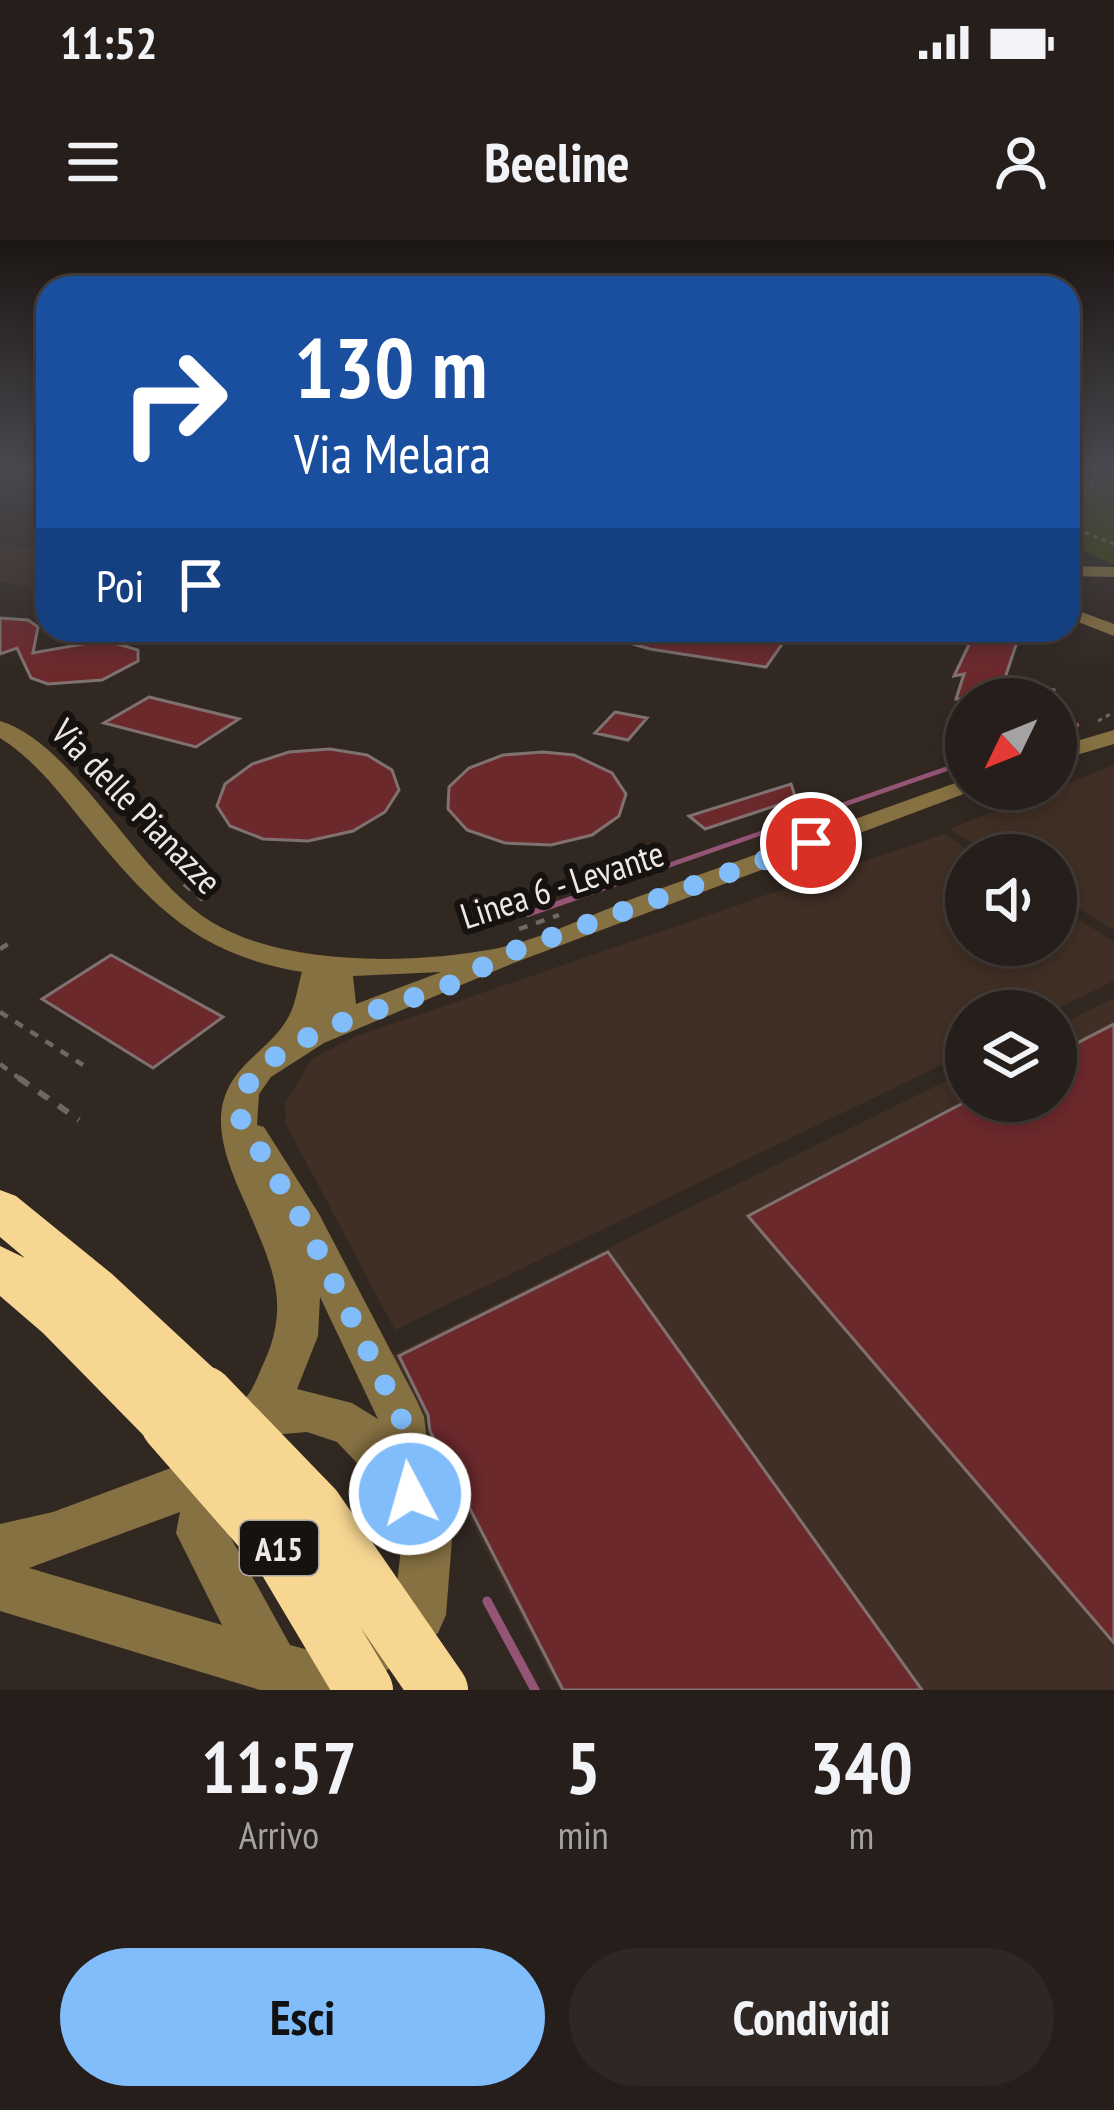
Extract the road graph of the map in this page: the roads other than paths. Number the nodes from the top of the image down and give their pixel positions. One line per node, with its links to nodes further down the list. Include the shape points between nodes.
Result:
1 (1080, 571): 2 (street)
2 (1114, 572)
3 (1080, 619): 4 (street)
4 (1114, 632)
5 (1114, 723): 8 (street)
6 (0, 728): 12 (street, Via delle Pianazze, via 40,759 166,901 200,927 256,951)
7 (1114, 737): 8 (street)
8 (1081, 745): 9 (street)
9 (1077, 746)
10 (945, 794): 11 (street)
11 (500, 946): 12 (street, Via delle Pianazze, via 394,968); 13 (street, via 454,983)
12 (324, 966): 13 (street, via 340,980 341,1003); 14 (street, via 303,1022)
13 (295, 1045): 14 (street)
14 (260, 1067): 15 (street, via 243,1090)
15 (241, 1120): 20 (street, via 253,1178 302,1307); 22 (street, via 305,1225 401,1417)
16 (0, 1209): 18 (highway, A15)
17 (0, 1267): 18 (highway, A15)
18 (78, 1303): 19 (highway, A15 / A15)
19 (187, 1409): 27 (highway, A15 / A15, bridge, via 282,1552); 28 (highway, A15 / A15, bridge, via 314,1509)
20 (264, 1413): 21 (street, via 213,1446); 22 (street, via 307,1410 352,1425)
21 (208, 1479): 23 (street, via 37,1544); 26 (street, via 201,1533)
22 (410, 1494): 25 (street, via 428,1528)
23 (0, 1549)
24 (0, 1586): 26 (street)
25 (419, 1615): 27 (street); 28 (street)
26 (273, 1666): 27 (street)
27 (342, 1687)
28 (435, 1690)

